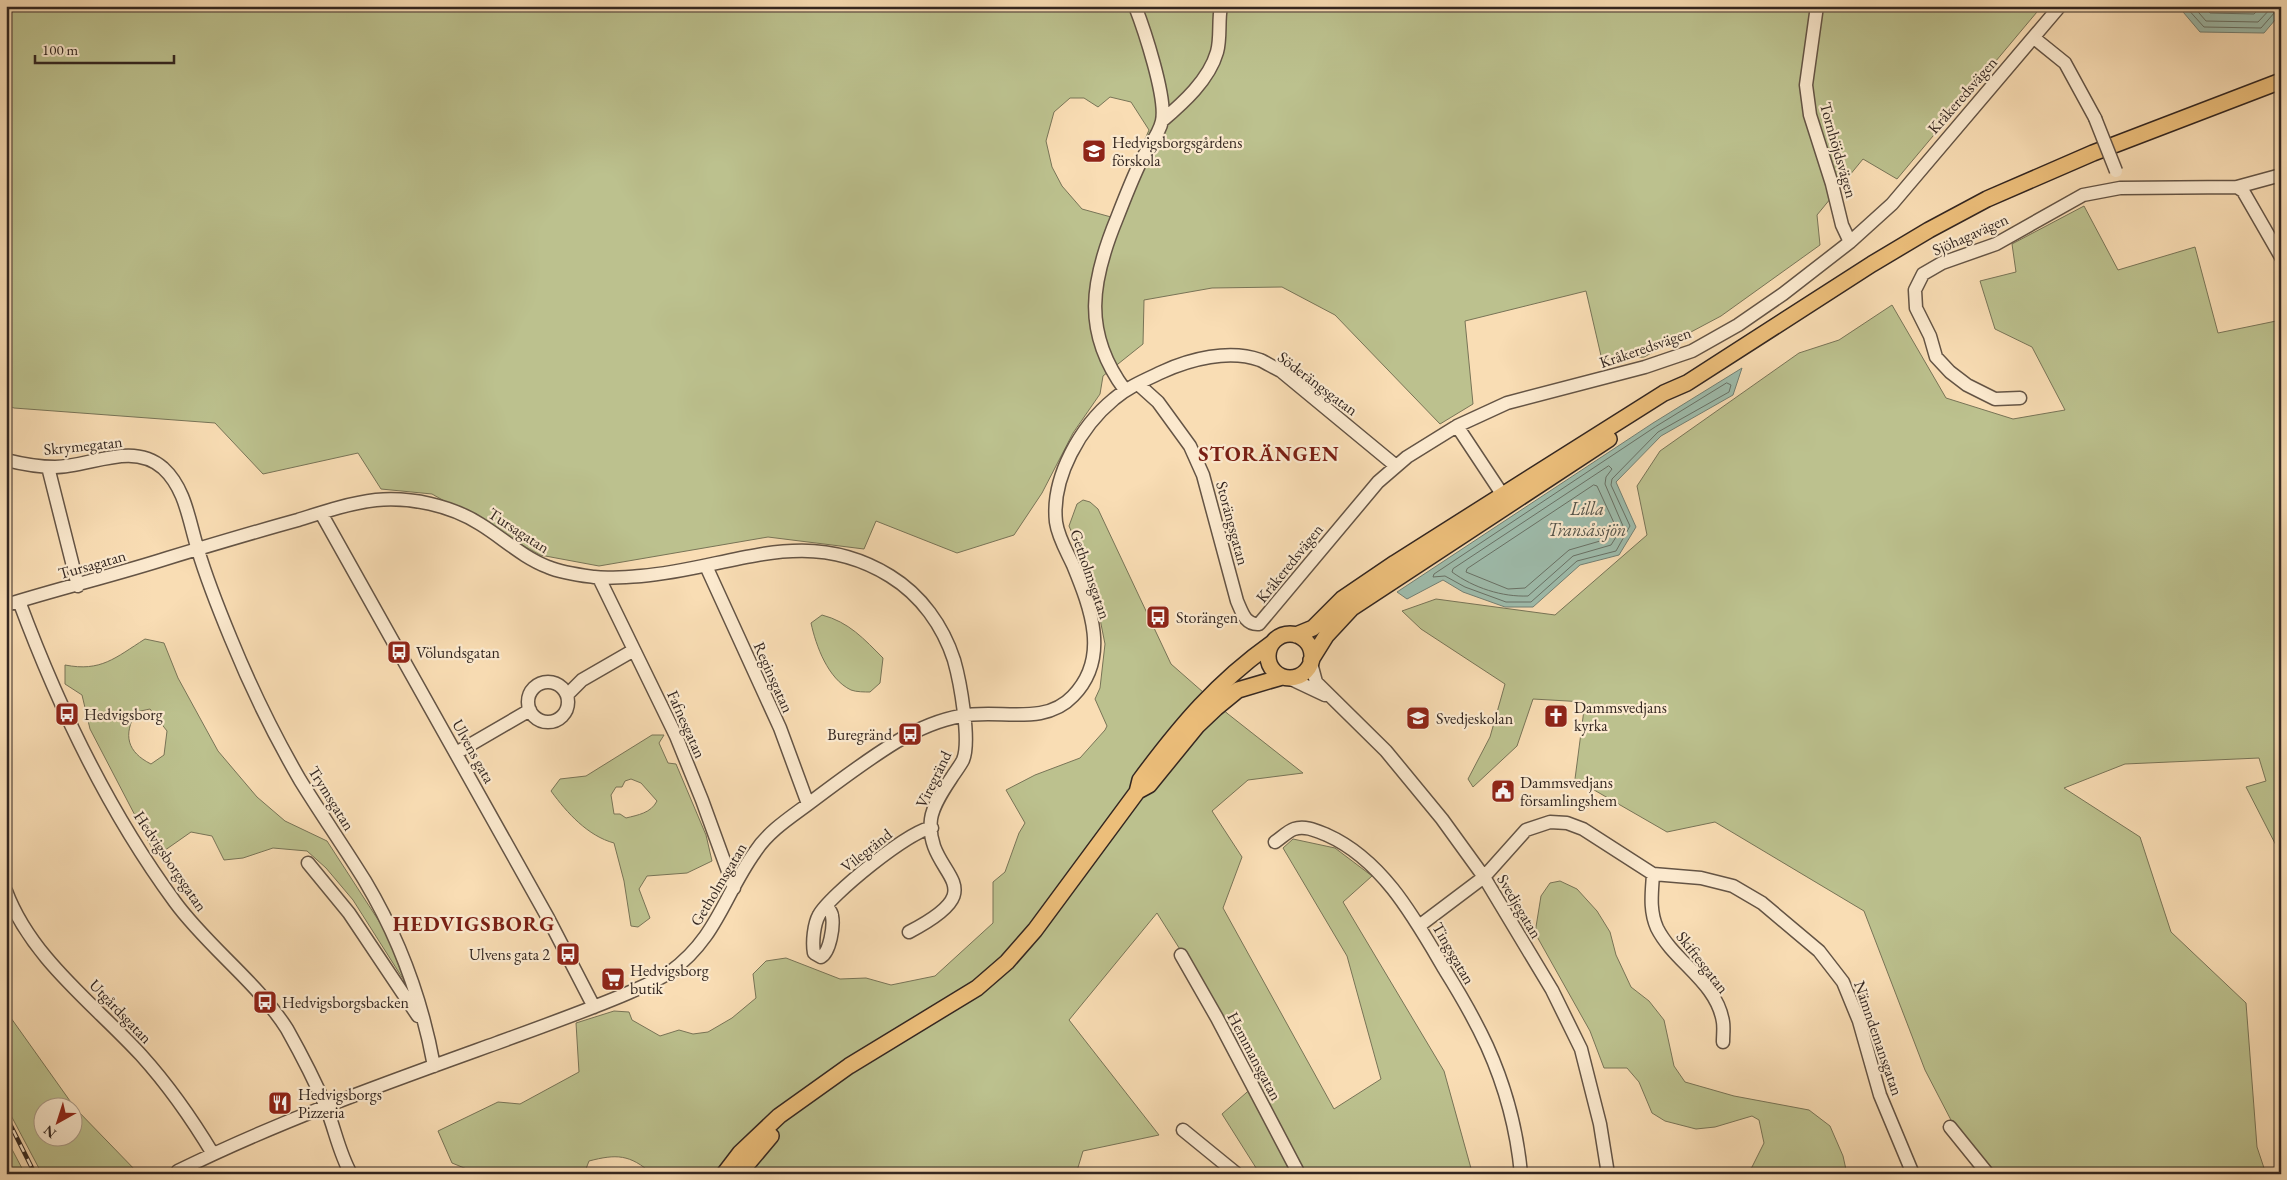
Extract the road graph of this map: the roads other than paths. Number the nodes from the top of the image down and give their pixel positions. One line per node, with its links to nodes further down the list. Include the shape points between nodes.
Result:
1 (1135, 6): 7 (street, via 1156,75)
2 (1220, 6): 7 (street, via 1217,51 1212,66 1182,104)
3 (1817, 6): 11 (street, Tornhöjdsvägen, via 1806,85 1810,115 1842,225)
4 (2060, 6): 5 (street, Kråkeredsvägen)
5 (2034, 38): 10 (street, bridge, via 2065,63 2095,118); 11 (street, Kråkeredsvägen, via 1892,204)
6 (2281, 81): 20 (main road, via 2084,156 1987,199 1880,259 1687,383 1664,393)
7 (1162, 121): 14 (street, via 1138,166 1104,250 1097,276 1095,325 1099,342)
8 (2281, 175): 9 (street, Sjöhagavägen)
9 (2237, 187): 10 (street, Sjöhagavägen); 12 (street, via 2243,191)
10 (2120, 188): 15 (street, Sjöhagavägen, via 2083,195 1996,244 1942,263 1924,274 1915,290 1916,308 1936,356 1950,372 1994,399)
11 (1850, 242): 16 (street, Kråkeredsvägen, via 1738,325 1692,350 1645,367 1507,403)
12 (2281, 257)
13 (1138, 384): 14 (street, Söderängsgatan); 18 (street, Söderängsgatan, via 1194,360 1218,356 1259,360 1281,371); 28 (street, Storängsgatan, via 1158,402 1190,446 1203,475 1237,601 1244,618)
14 (1125, 390): 37 (street, Getholmsgatan, via 1104,408 1078,443 1066,463 1056,501 1056,524 1083,594 1094,638 1095,655 1087,680 1062,705 1040,714)
15 (2020, 398)
16 (1457, 426): 18 (street, Kråkeredsvägen); 20 (street)
17 (6, 460): 19 (street, Skrymegatan)
18 (1396, 466): 28 (street, Kråkeredsvägen, via 1378,482 1262,622)
19 (48, 467): 22 (street, Skrymegatan, via 111,457 131,456 150,460 175,482 184,500); 25 (street)
20 (1506, 499): 29 (main road, via 1342,599 1314,628); 32 (main road, via 1352,608 1326,636)
21 (321, 513): 22 (street, Tursagatan); 24 (street, Tursagatan, via 376,500 410,500 446,508 477,522 516,550 551,569); 38 (street, Ulvens gata)
22 (197, 549): 25 (street, Tursagatan); 53 (street, Trymsgatan, via 228,634 267,719 300,780 385,916 414,986)
23 (706, 566): 24 (street, Tursagatan, via 666,574); 37 (street, Tursagatan, via 757,553 807,552 841,556 878,569 912,593 935,620 954,661); 40 (street, Reginsgatan, via 780,728)
24 (599, 578): 31 (street, Fafnesgatan)
25 (78, 586): 26 (street, Tursagatan)
26 (19, 601): 27 (street, Tursagatan); 57 (street, Hedvigsborgsgatan, via 46,671 82,746 149,865 193,924 286,1028)
27 (6, 605)
28 (1255, 625)
29 (1296, 635): 30 (main road, via 1282,635); 32 (main road, via 1308,644)
30 (1272, 643): 33 (main road, via 1268,652 1269,662 1274,671); 39 (main road, via 1227,678 1188,717 1140,780)
31 (634, 650): 34 (street, via 582,680); 46 (street, Fafnesgatan, via 676,736)
32 (1311, 661): 33 (main road, via 1302,674); 35 (street, Svedjegatan, via 1316,682)
33 (1286, 677): 35 (street, Svedjegatan); 39 (main road, via 1238,690 1198,726 1148,785)
34 (567, 695): 36 (street, via 565,713 553,721 539,720); 36 (street, via 558,684 545,682 532,690)
35 (1329, 697): 45 (street, Svedjegatan, via 1386,751)
36 (530, 710): 38 (street)
37 (963, 715): 40 (street, Getholmsgatan, via 922,728 904,738); 41 (street, Viregränd, via 964,755 935,808)
38 (456, 753): 52 (street, Ulvens gata)
39 (1137, 792): 56 (main road, via 1035,930 1007,962 977,988 849,1066)
40 (808, 804): 46 (street, Getholmsgatan, via 770,833)
41 (932, 828): 48 (street, Vilegränd, via 914,834 887,853 852,880); 50 (street, via 935,845 956,889 946,908)
42 (1275, 842): 49 (street, Tingsgatan, via 1294,829 1312,829 1332,838 1362,857 1384,878)
43 (308, 863): 53 (street, via 349,913)
44 (1653, 874): 45 (street, Nämndemansgatan, via 1583,829 1567,823 1550,822 1526,830); 54 (street, Skiftesgatan, via 1651,907 1657,926 1668,947 1697,975 1716,1002 1724,1022); 69 (street, Nämndemansgatan, via 1701,878 1733,886 1762,903 1819,951 1843,982 1880,1095)
45 (1484, 877): 49 (street, Nämndemansgatan); 68 (street, Svedjegatan, via 1552,990 1581,1049 1600,1124)
46 (734, 888): 52 (street, Getholmsgatan, via 710,932 669,972)
47 (6, 891): 60 (street, Utgårdsgatan, via 42,952 170,1090)
48 (826, 906)
49 (1419, 926): 67 (street, Tingsgatan, via 1487,1046 1504,1092)
50 (909, 932)
51 (1181, 956): 66 (street, Hemmansgatan)
52 (594, 1007): 55 (street, Getholmsgatan)
53 (425, 1026): 55 (street, Trymsgatan)
54 (1723, 1042)
55 (434, 1066): 57 (street, Getholmsgatan)
56 (795, 1106): 63 (main road, via 762,1131); 64 (main road)
57 (326, 1107): 60 (street, Getholmsgatan); 62 (street, Hedvigsborgsgatan)
58 (1950, 1127): 70 (street)
59 (1183, 1130): 65 (street)
60 (213, 1154): 61 (street, Getholmsgatan)
61 (179, 1174)
62 (351, 1174)
63 (724, 1174)
64 (739, 1174)
65 (1237, 1174)
66 (1299, 1174)
67 (1522, 1174)
68 (1608, 1174)
69 (1913, 1174)
70 (1988, 1174)

